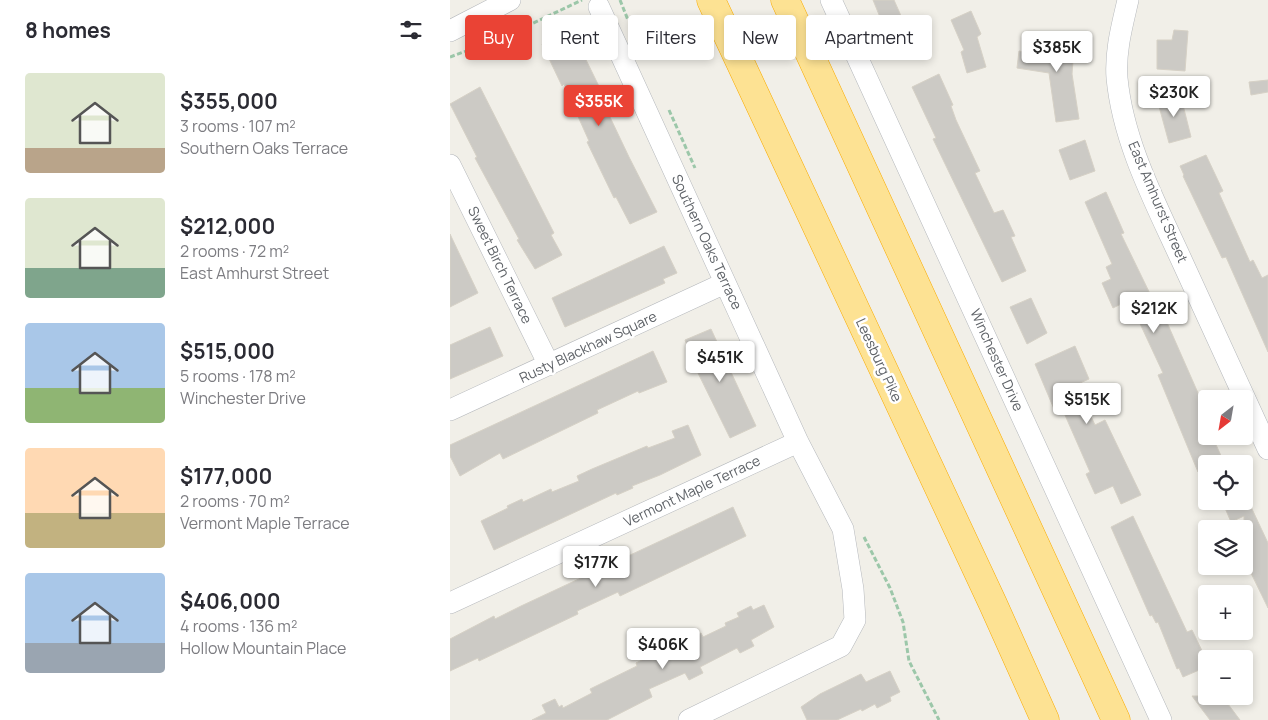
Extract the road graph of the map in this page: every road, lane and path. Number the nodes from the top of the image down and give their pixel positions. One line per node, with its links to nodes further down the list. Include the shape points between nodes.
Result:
1 (510, 0): 7 (street)
2 (711, 0): 17 (highway, Leesburg Pike, via 994,604)
3 (785, 0): 18 (highway)
4 (831, 0): 19 (street, Winchester Drive)
5 (1128, 0): 14 (street, East Amhurst Street, via 1117,45 1117,78 1126,124 1159,211)
6 (590, 4): 8 (path); 10 (street, Southern Oaks Terrace)
7 (450, 31)
8 (450, 57)
9 (450, 165): 11 (street, Sweet Birch Terrace)
10 (725, 283): 11 (street, Rusty Blackhaw Square); 13 (street, Southern Oaks Terrace)
11 (549, 364): 12 (street, Rusty Blackhaw Square)
12 (450, 410)
13 (798, 442): 15 (street, Vermont Maple Terrace); 16 (street, Southern Oaks Terrace, via 843,529 855,620 841,646)
14 (1268, 449)
15 (450, 603)
16 (689, 720)
17 (1045, 720)
18 (1116, 720)
19 (1161, 720)

